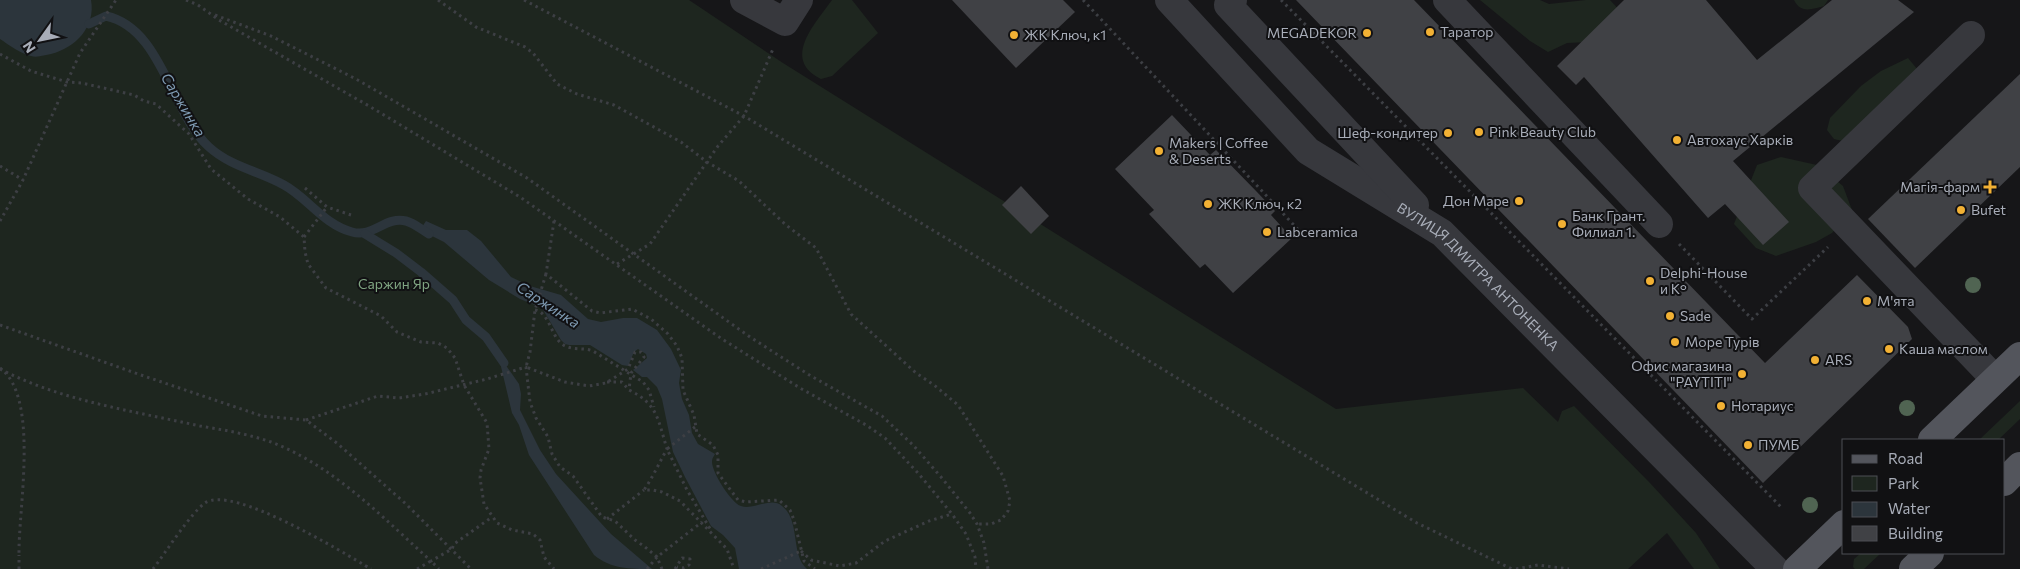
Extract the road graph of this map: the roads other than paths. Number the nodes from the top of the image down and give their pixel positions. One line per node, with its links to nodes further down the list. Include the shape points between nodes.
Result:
1 (744, 0): 5 (street)
2 (1169, 0): 8 (street, ВУЛИЦЯ ДМИТРА АНТОНЕНКА, via 1308,150)
3 (1232, 0): 8 (street, via 1228,5)
4 (1447, 0): 7 (street)
5 (792, 11)
6 (1971, 35): 10 (street, via 1812,188)
7 (1659, 224)
8 (1442, 233): 16 (street, ВУЛИЦЯ ДМИТРА АНТОНЕНКА)
9 (2020, 356): 10 (main road)
10 (1995, 379): 11 (main road)
11 (1933, 439)
12 (2020, 466): 13 (main road)
13 (2005, 481)
14 (1842, 526): 17 (main road)
15 (1929, 554): 18 (main road)
16 (1775, 569)
17 (1797, 569)
18 (1913, 569)

